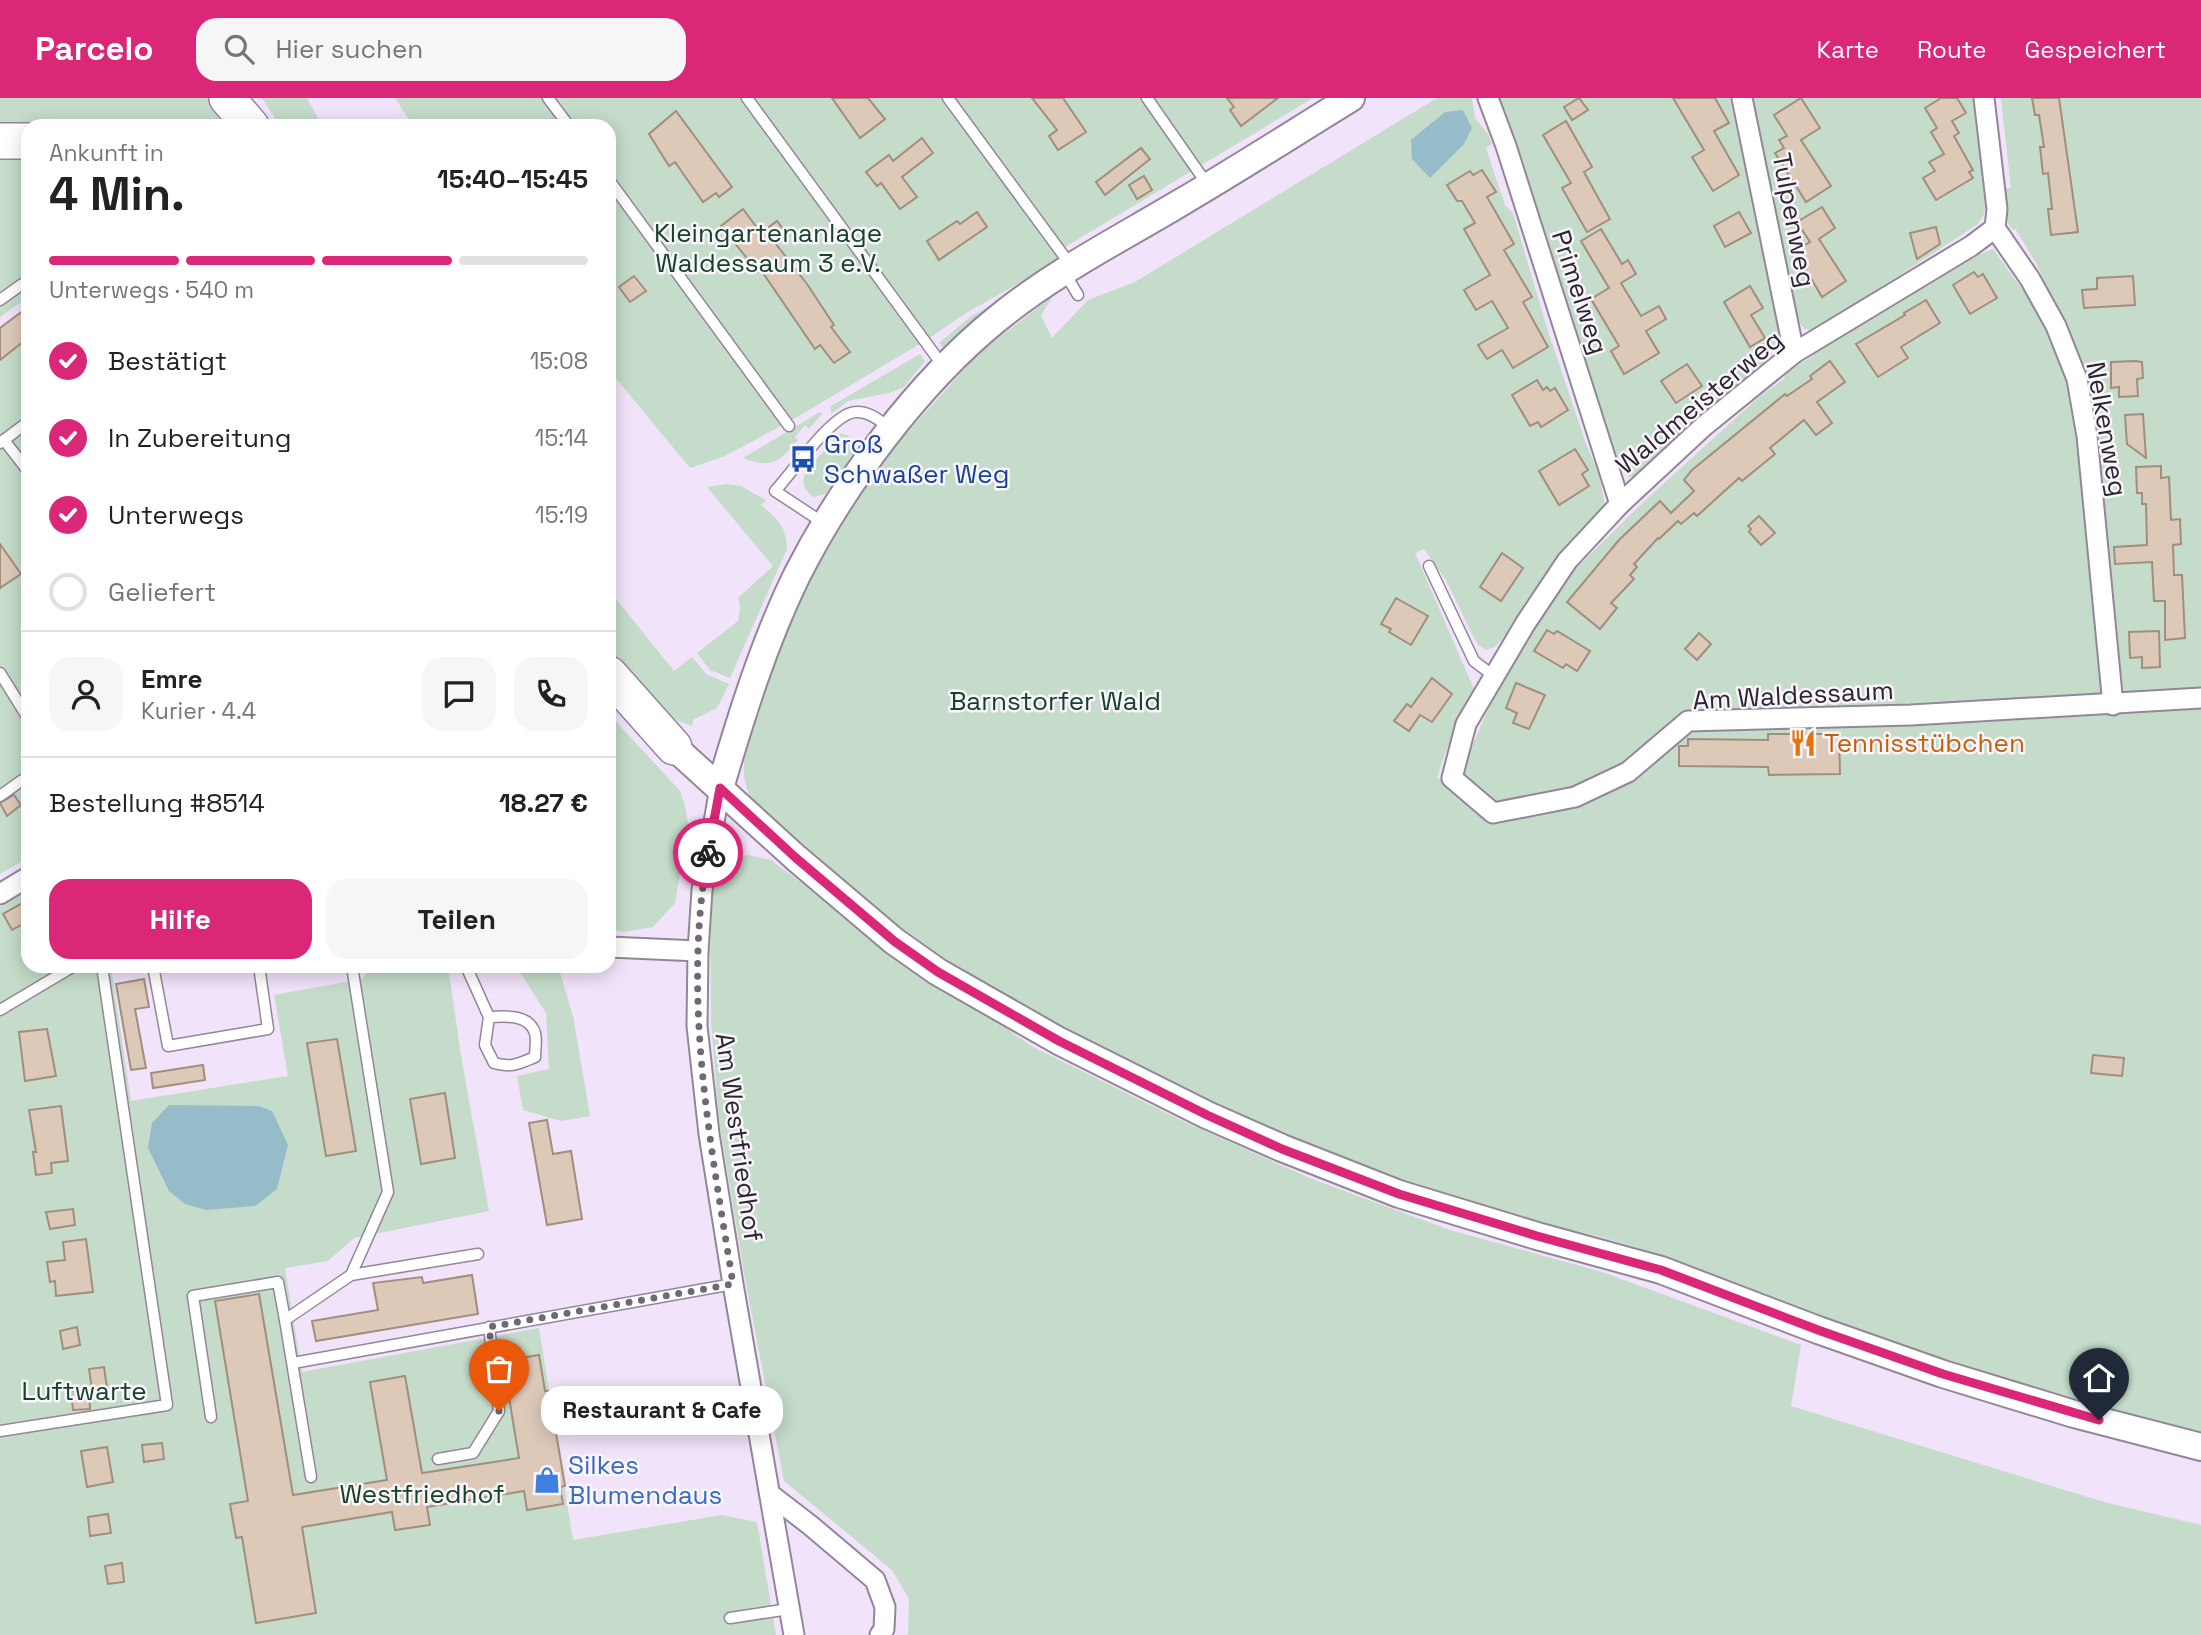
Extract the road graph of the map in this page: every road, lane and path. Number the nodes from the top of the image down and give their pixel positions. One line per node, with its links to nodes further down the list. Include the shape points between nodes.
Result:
1 (227, 98): 11 (highway)
2 (252, 98): 12 (highway)
3 (548, 98): 13 (lane)
4 (747, 98): 24 (lane)
5 (948, 98): 19 (lane)
6 (1147, 98): 16 (lane)
7 (1488, 98): 30 (street, Primelweg)
8 (1742, 98): 23 (street, Tulpenweg)
9 (1984, 98): 18 (street, via 1997,209)
10 (1348, 99): 16 (main road)
11 (245, 119)
12 (262, 119)
13 (564, 119)
14 (0, 141): 15 (highway)
15 (21, 141)
16 (1209, 186): 19 (main road)
17 (616, 190): 25 (lane)
18 (1995, 228): 23 (street, Waldmeisterweg); 37 (street, Nelkenweg, via 2056,326 2077,379 2087,436)
19 (1068, 269): 21 (lane); 24 (main road, via 998,318)
20 (21, 285): 22 (lane)
21 (1078, 295)
22 (0, 300)
23 (1794, 353): 30 (street, Waldmeisterweg, via 1704,426)
24 (944, 368): 27 (main road)
25 (789, 426)
26 (21, 427): 28 (lane)
27 (891, 429): 31 (main road); 31 (lane, via 871,415 856,412 843,416 775,491)
28 (2, 441): 29 (lane)
29 (21, 463)
30 (1620, 504): 34 (street, Waldmeisterweg, via 1567,561)
31 (825, 524): 41 (main road, via 783,606)
32 (1429, 566): 34 (lane, via 1474,661)
33 (0, 673): 38 (lane)
34 (1495, 677): 37 (street, Am Waldessaum, via 1466,724 1452,778 1493,813 1575,797 1628,772 1688,721)
35 (616, 682): 39 (highway)
36 (2201, 698): 37 (street, Am Waldessaum)
37 (2113, 705)
38 (21, 707)
39 (674, 747): 41 (main road)
40 (21, 781): 42 (lane)
41 (720, 788): 46 (street, Am Westfriedhof, via 702,890); 63 (main road, via 894,941 938,972 1059,1041 1282,1149 1399,1194 1661,1270 1943,1374)
42 (0, 796)
43 (21, 881): 44 (street)
44 (0, 894)
45 (616, 947): 46 (street)
46 (698, 951): 57 (street, Am Westfriedhof, via 699,1039)
47 (62, 973): 53 (lane)
48 (103, 973): 62 (lane, via 167,1405)
49 (154, 973): 50 (lane, via 168,1046 268,1029)
50 (260, 973)
51 (353, 973): 56 (lane, via 388,1192)
52 (469, 973): 54 (lane)
53 (0, 1010)
54 (489, 1017): 54 (lane, via 485,1045 495,1063 517,1065 535,1057 536,1034 527,1022 509,1015)
55 (478, 1254): 56 (lane)
56 (351, 1275): 58 (lane)
57 (733, 1284): 59 (lane); 66 (street, Am Westfriedhof)
58 (285, 1320): 60 (lane); 61 (lane, via 278,1282 193,1296)
59 (489, 1327): 60 (lane); 64 (lane, via 499,1411 473,1453)
60 (293, 1363): 65 (lane)
61 (211, 1417)
62 (0, 1430)
63 (2201, 1447)
64 (438, 1460)
65 (311, 1477)
66 (771, 1495): 67 (street, Am Westfriedhof); 70 (street, via 875,1580 885,1607)
67 (789, 1609): 68 (lane); 69 (street, Am Westfriedhof)
68 (730, 1618)
69 (794, 1635)
70 (880, 1635)

